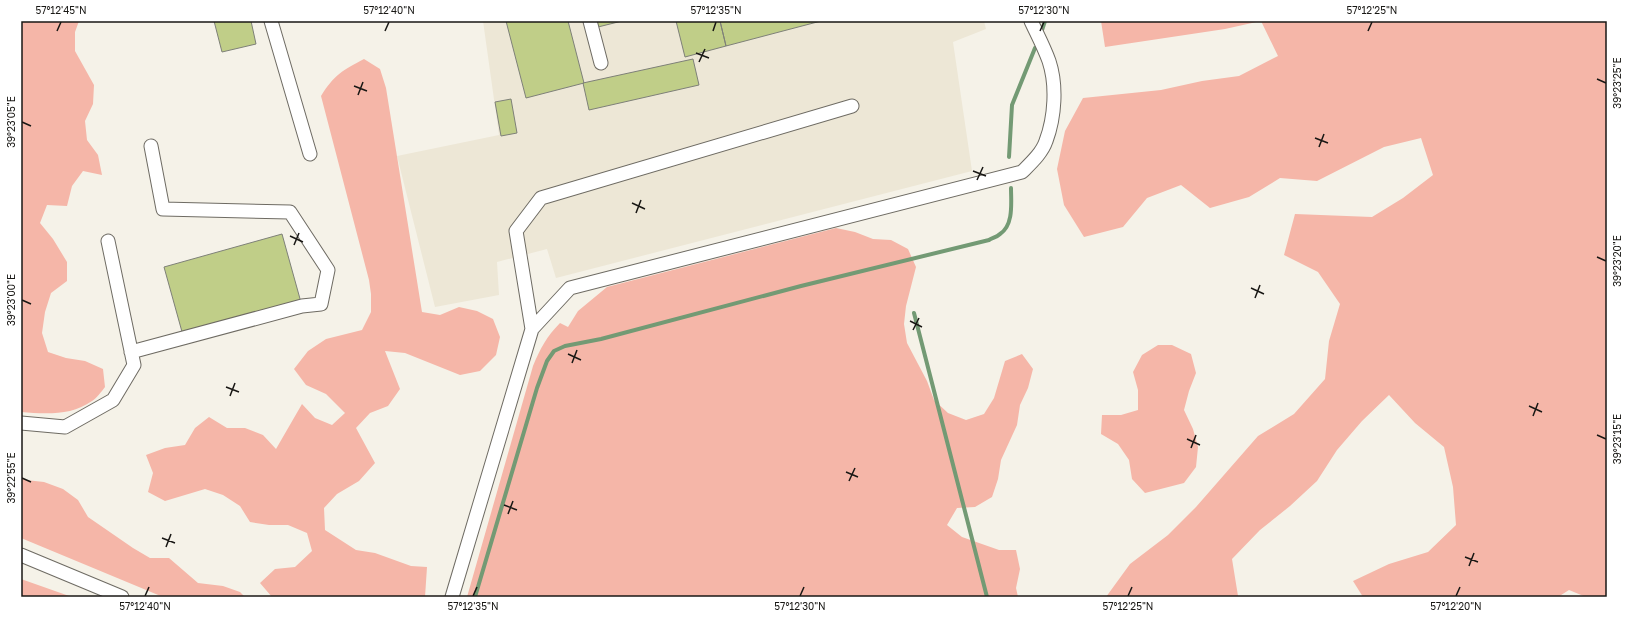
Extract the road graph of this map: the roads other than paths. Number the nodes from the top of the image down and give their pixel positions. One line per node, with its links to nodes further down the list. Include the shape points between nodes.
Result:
1 (271, 21): 7 (street)
2 (590, 21): 4 (street)
3 (1032, 21): 9 (street, via 1049,61 1053,103 1046,141 1035,159 1022,172 570,288)
4 (601, 63)
5 (852, 106): 9 (street, via 541,198 516,231)
6 (151, 146): 10 (street, via 163,209 290,212 328,270 321,304 302,306)
7 (310, 154)
8 (108, 241): 10 (street)
9 (532, 329): 14 (street)
10 (131, 352): 11 (street, via 134,365 113,400 65,427)
11 (21, 423)
12 (21, 555): 13 (street)
13 (122, 597)
14 (452, 597)

